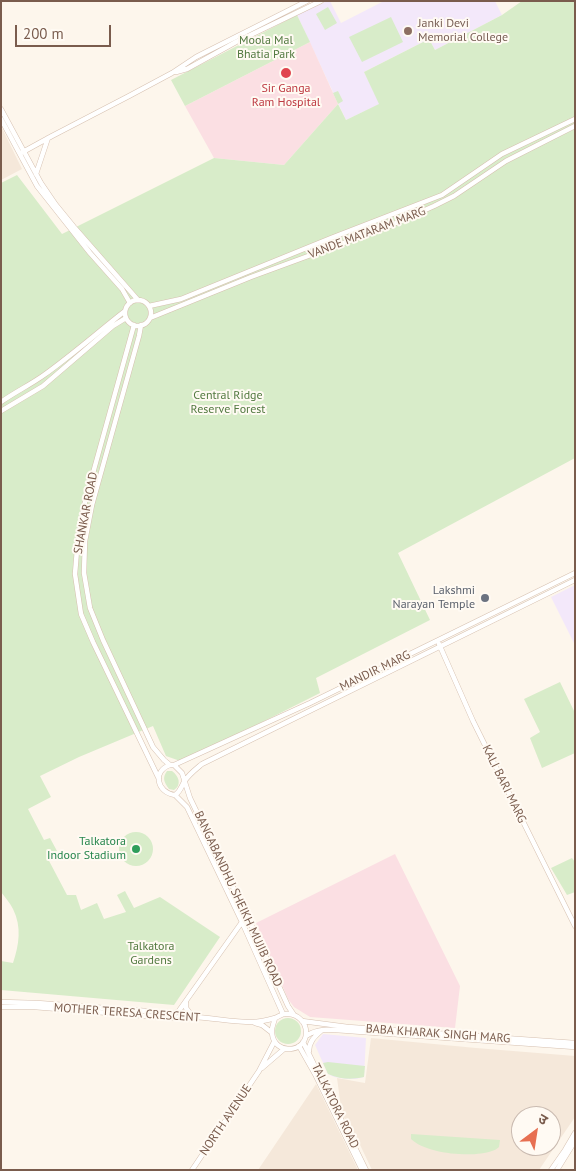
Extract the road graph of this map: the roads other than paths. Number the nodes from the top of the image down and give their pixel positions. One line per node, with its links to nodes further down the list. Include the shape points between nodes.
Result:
1 (308, 1): 3 (main road, via 196,57)
2 (320, 1): 3 (main road, via 188,69)
3 (172, 73): 8 (main road)
4 (1, 109): 9 (main road)
5 (1, 119): 9 (main road)
6 (575, 119): 10 (main road, VANDE MATARAM MARG)
7 (575, 126): 11 (main road, VANDE MATARAM MARG)
8 (48, 138): 9 (main road); 12 (main road)
9 (23, 152): 12 (main road); 16 (main road, via 38,186)
10 (502, 154): 11 (main road); 13 (main road, VANDE MATARAM MARG)
11 (506, 161): 14 (main road, VANDE MATARAM MARG)
12 (36, 174): 15 (main road, via 56,205)
13 (458, 184): 14 (main road); 17 (main road, VANDE MATARAM MARG, via 442,195 181,299)
14 (462, 190): 20 (main road, VANDE MATARAM MARG, via 387,227)
15 (138, 300): 16 (main road); 17 (main road)
16 (130, 303): 18 (main road)
17 (149, 306): 20 (main road)
18 (125, 311): 19 (main road); 23 (main road, via 43,376)
19 (126, 318): 21 (main road); 24 (main road, via 43,386)
20 (150, 318): 22 (main road)
21 (134, 325): 22 (main road); 32 (main road, SHANKAR ROAD, via 85,502 75,574 81,614)
22 (141, 325): 31 (main road, SHANKAR ROAD, via 92,505 85,541 84,573 90,608 103,640 153,747)
23 (1, 402)
24 (1, 411)
25 (575, 573): 27 (main road, MANDIR MARG)
26 (575, 580): 28 (main road, MANDIR MARG)
27 (553, 584): 28 (main road); 29 (main road, MANDIR MARG)
28 (557, 589): 30 (main road, MANDIR MARG)
29 (439, 640): 30 (main road, KALI BARI MARG); 31 (main road, MANDIR MARG)
30 (441, 646): 33 (main road, MANDIR MARG, via 202,764); 35 (main road, KALI BARI MARG); 37 (main road, KALI BARI MARG, via 473,722)
31 (172, 765): 32 (main road, via 161,770); 33 (main road, via 182,773)
32 (159, 778): 34 (main road, via 165,791)
33 (184, 781): 34 (main road); 44 (main road, BANGABANDHU SHEIKH MUJIB ROAD)
34 (175, 795): 36 (main road, BANGABANDHU SHEIKH MUJIB ROAD, via 187,807)
35 (575, 920)
36 (242, 922): 38 (main road); 39 (main road, BANGABANDHU SHEIKH MUJIB ROAD)
37 (575, 926)
38 (234, 933): 39 (main road); 40 (main road)
39 (248, 935): 43 (main road, BANGABANDHU SHEIKH MUJIB ROAD)
40 (186, 1001): 41 (main road, MOTHER TERESA CRESCENT, via 174,1013); 45 (main road, via 186,1008)
41 (1, 1002)
42 (1, 1007): 45 (main road, MOTHER TERESA CRESCENT)
43 (283, 1014): 44 (main road); 46 (main road)
44 (294, 1015): 47 (main road)
45 (193, 1017): 48 (main road, MOTHER TERESA CRESCENT)
46 (275, 1018): 48 (main road, MOTHER TERESA CRESCENT); 50 (main road)
47 (302, 1021): 51 (main road); 54 (main road, BABA KHARAK SINGH MARG)
48 (253, 1022): 50 (main road, MOTHER TERESA CRESCENT)
49 (322, 1030): 51 (main road, BABA KHARAK SINGH MARG); 56 (main road, BABA KHARAK SINGH MARG); 58 (main road, via 311,1040)
50 (271, 1032): 52 (main road)
51 (306, 1036): 53 (main road)
52 (274, 1042): 57 (main road); 59 (main road, NORTH AVENUE)
53 (303, 1042): 55 (main road); 58 (main road, TALKATORA ROAD)
54 (575, 1043)
55 (299, 1046): 57 (main road); 63 (main road, TALKATORA ROAD)
56 (575, 1047)
57 (284, 1049): 59 (main road, NORTH AVENUE)
58 (309, 1054): 64 (main road, TALKATORA ROAD)
59 (259, 1071): 62 (main road, NORTH AVENUE)
60 (575, 1133): 65 (main road)
61 (575, 1141): 66 (main road)
62 (192, 1170)
63 (362, 1170)
64 (366, 1170)
65 (551, 1170)
66 (557, 1170)

